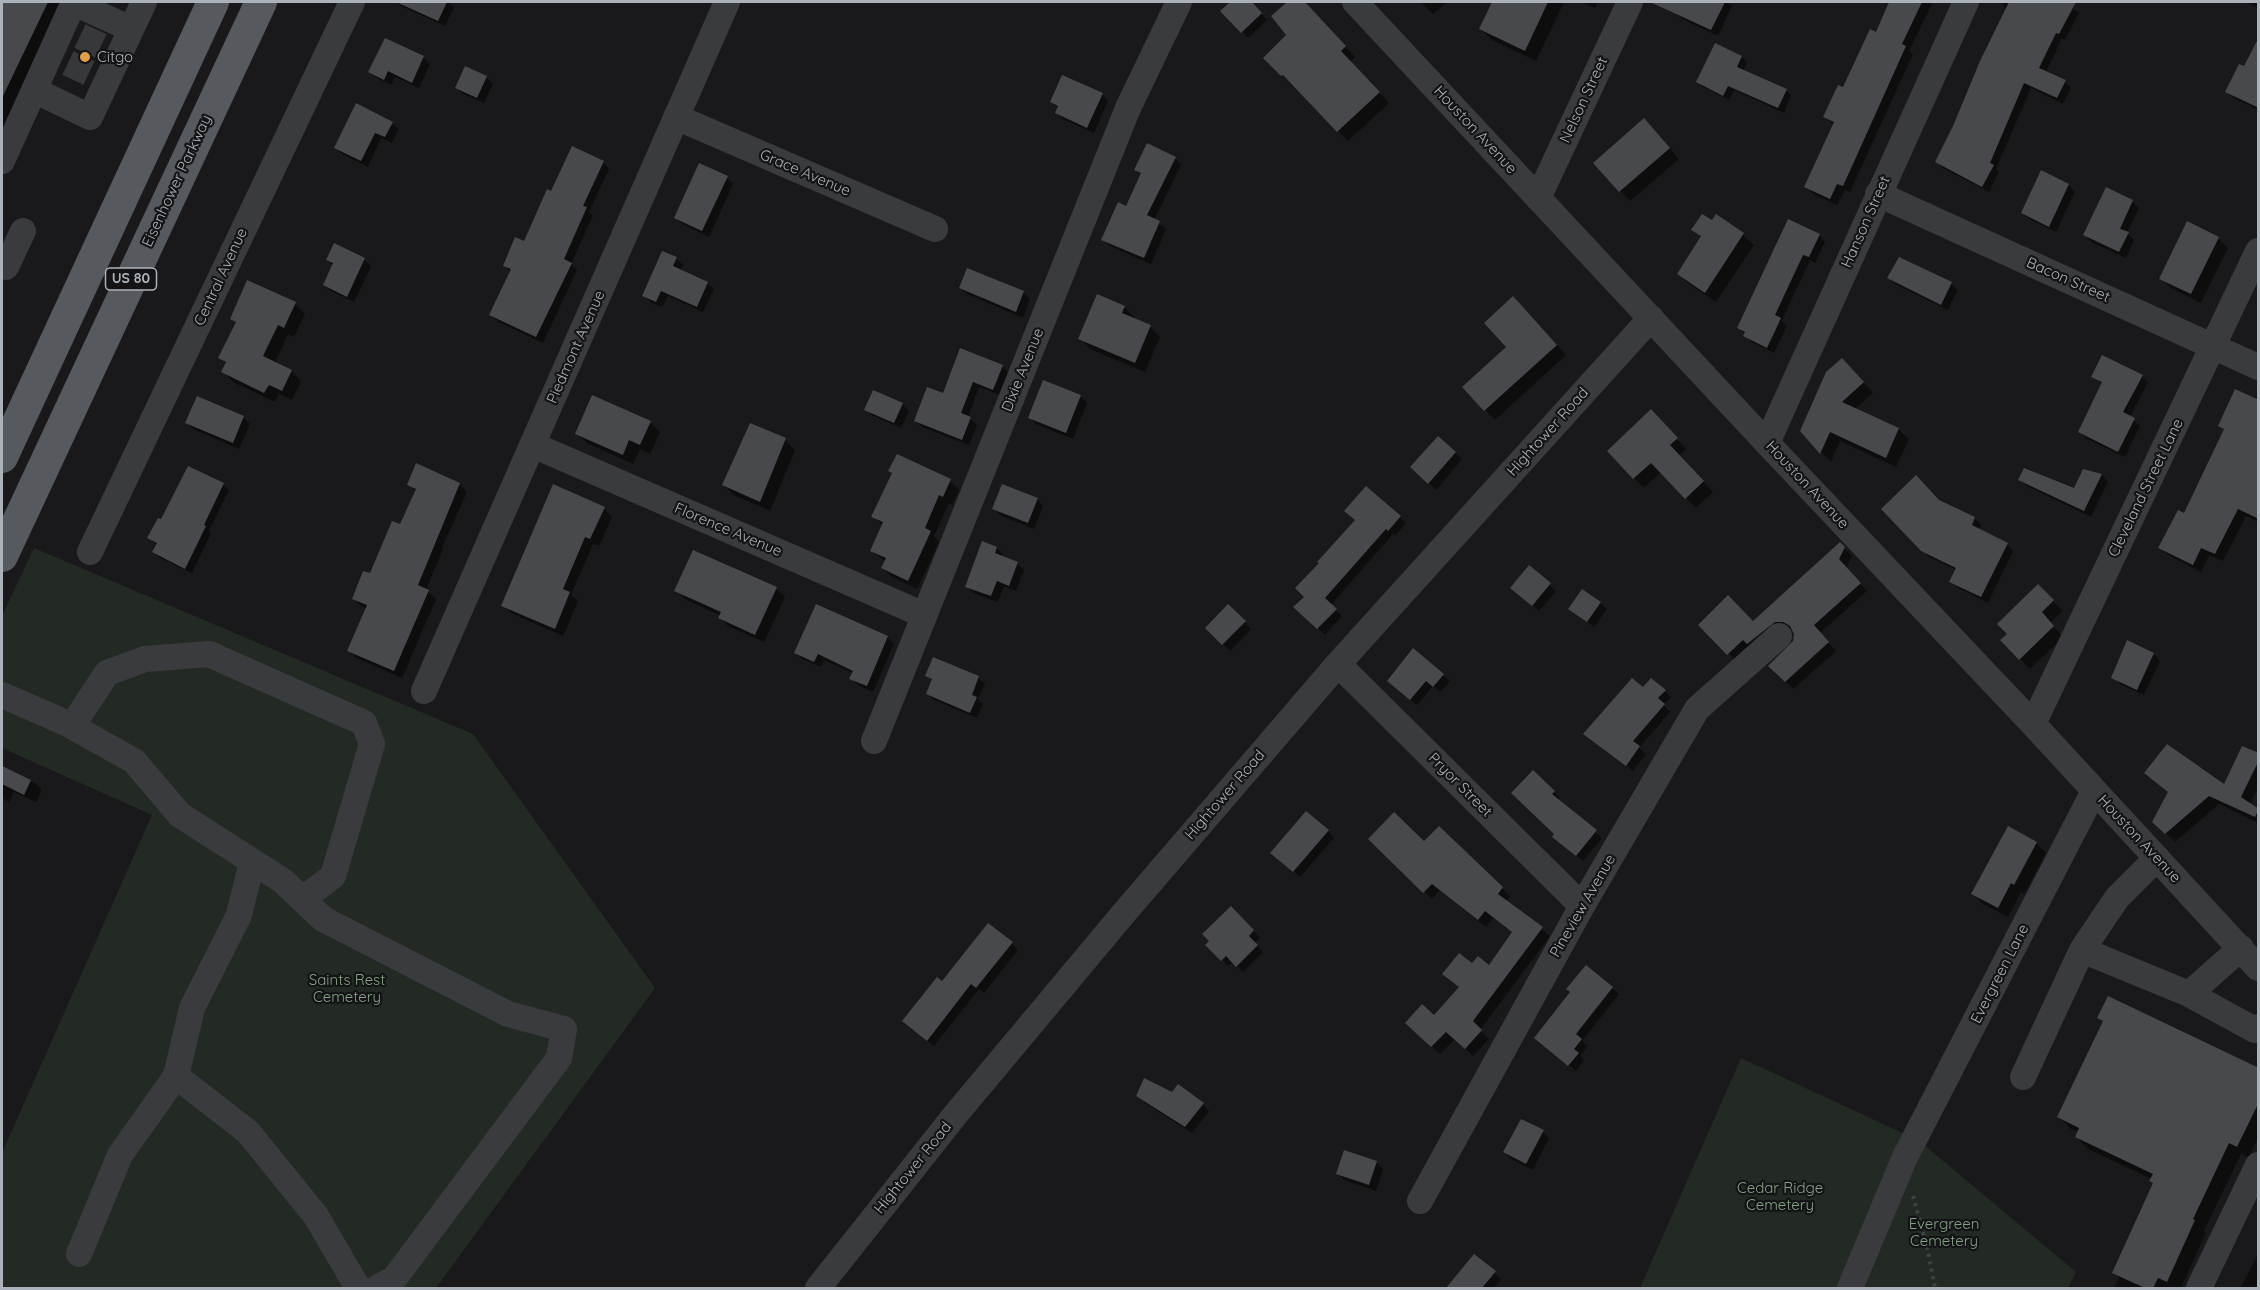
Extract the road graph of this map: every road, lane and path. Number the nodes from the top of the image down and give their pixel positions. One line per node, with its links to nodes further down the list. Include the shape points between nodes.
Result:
1 (74, 2): 11 (street); 12 (street)
2 (144, 2): 11 (street)
3 (213, 2): 28 (main road, US 80)
4 (261, 2): 30 (main road, Eisenhower Parkway / US 80)
5 (352, 2): 29 (street, Central Avenue)
6 (727, 2): 15 (street, Piedmont Avenue)
7 (1179, 2): 31 (street, Dixie Avenue, via 1128,108)
8 (1355, 2): 18 (street, Houston Avenue)
9 (1630, 2): 18 (street, Nelson Street)
10 (1966, 2): 17 (street, Hanson Street)
11 (131, 29): 12 (street)
12 (91, 41): 13 (street); 13 (street)
13 (78, 68): 14 (street); 14 (street, via 90,117)
14 (34, 90): 16 (street)
15 (676, 117): 19 (street, Grace Avenue); 27 (street, Piedmont Avenue)
16 (2, 161)
17 (1878, 194): 24 (street, Bacon Street); 26 (street, Hanson Street)
18 (1538, 198): 23 (street, Houston Avenue)
19 (935, 229)
20 (19, 230): 22 (street, via 6,267)
21 (2259, 252): 24 (street, Cleveland Street Lane)
22 (2, 266)
23 (1651, 318): 26 (street, Houston Avenue); 33 (street, Hightower Road)
24 (2214, 346): 25 (street, Bacon Street); 36 (street, Cleveland Street Lane)
25 (2259, 367)
26 (1767, 443): 36 (street, Houston Avenue)
27 (533, 445): 31 (street, Florence Avenue); 34 (street, Piedmont Avenue)
28 (2, 457)
29 (90, 552)
30 (2, 556)
31 (924, 615): 38 (street, Dixie Avenue)
32 (1779, 636): 43 (street, Pineview Avenue, via 1697,709)
33 (1338, 664): 43 (street, Pryor Street); 57 (street, Hightower Road, via 1101,940)
34 (424, 691)
35 (2, 694): 37 (street)
36 (2033, 724): 39 (street, Houston Avenue)
37 (72, 726): 41 (street, via 134,761 180,815); 42 (street, via 107,673 145,660 209,654 364,723 372,744 333,876)
38 (874, 741)
39 (2094, 791): 40 (street, Houston Avenue); 51 (street, Evergreen Lane)
40 (2157, 858): 44 (street, Houston Avenue); 45 (street, via 2117,898)
41 (252, 862): 42 (street); 49 (street, via 239,915 192,1008)
42 (303, 899): 56 (street, via 323,919 508,1014 564,1029 559,1058 394,1280)
43 (1582, 906): 53 (street, Pineview Avenue)
44 (2241, 948): 46 (street, Houston Avenue); 47 (street)
45 (2082, 950): 47 (street); 50 (street)
46 (2259, 968)
47 (2189, 994): 48 (street)
48 (2257, 1030)
49 (176, 1076): 54 (street, via 120,1155); 55 (street, via 248,1132 316,1216)
50 (2023, 1077)
51 (1902, 1164): 58 (street, Evergreen Lane); 59 (path, via 1915,1199)
52 (2259, 1165): 60 (street)
53 (1420, 1201)
54 (79, 1254)
55 (358, 1288)
56 (377, 1288)
57 (818, 1288)
58 (1850, 1288)
59 (1935, 1288)
60 (2199, 1288)

